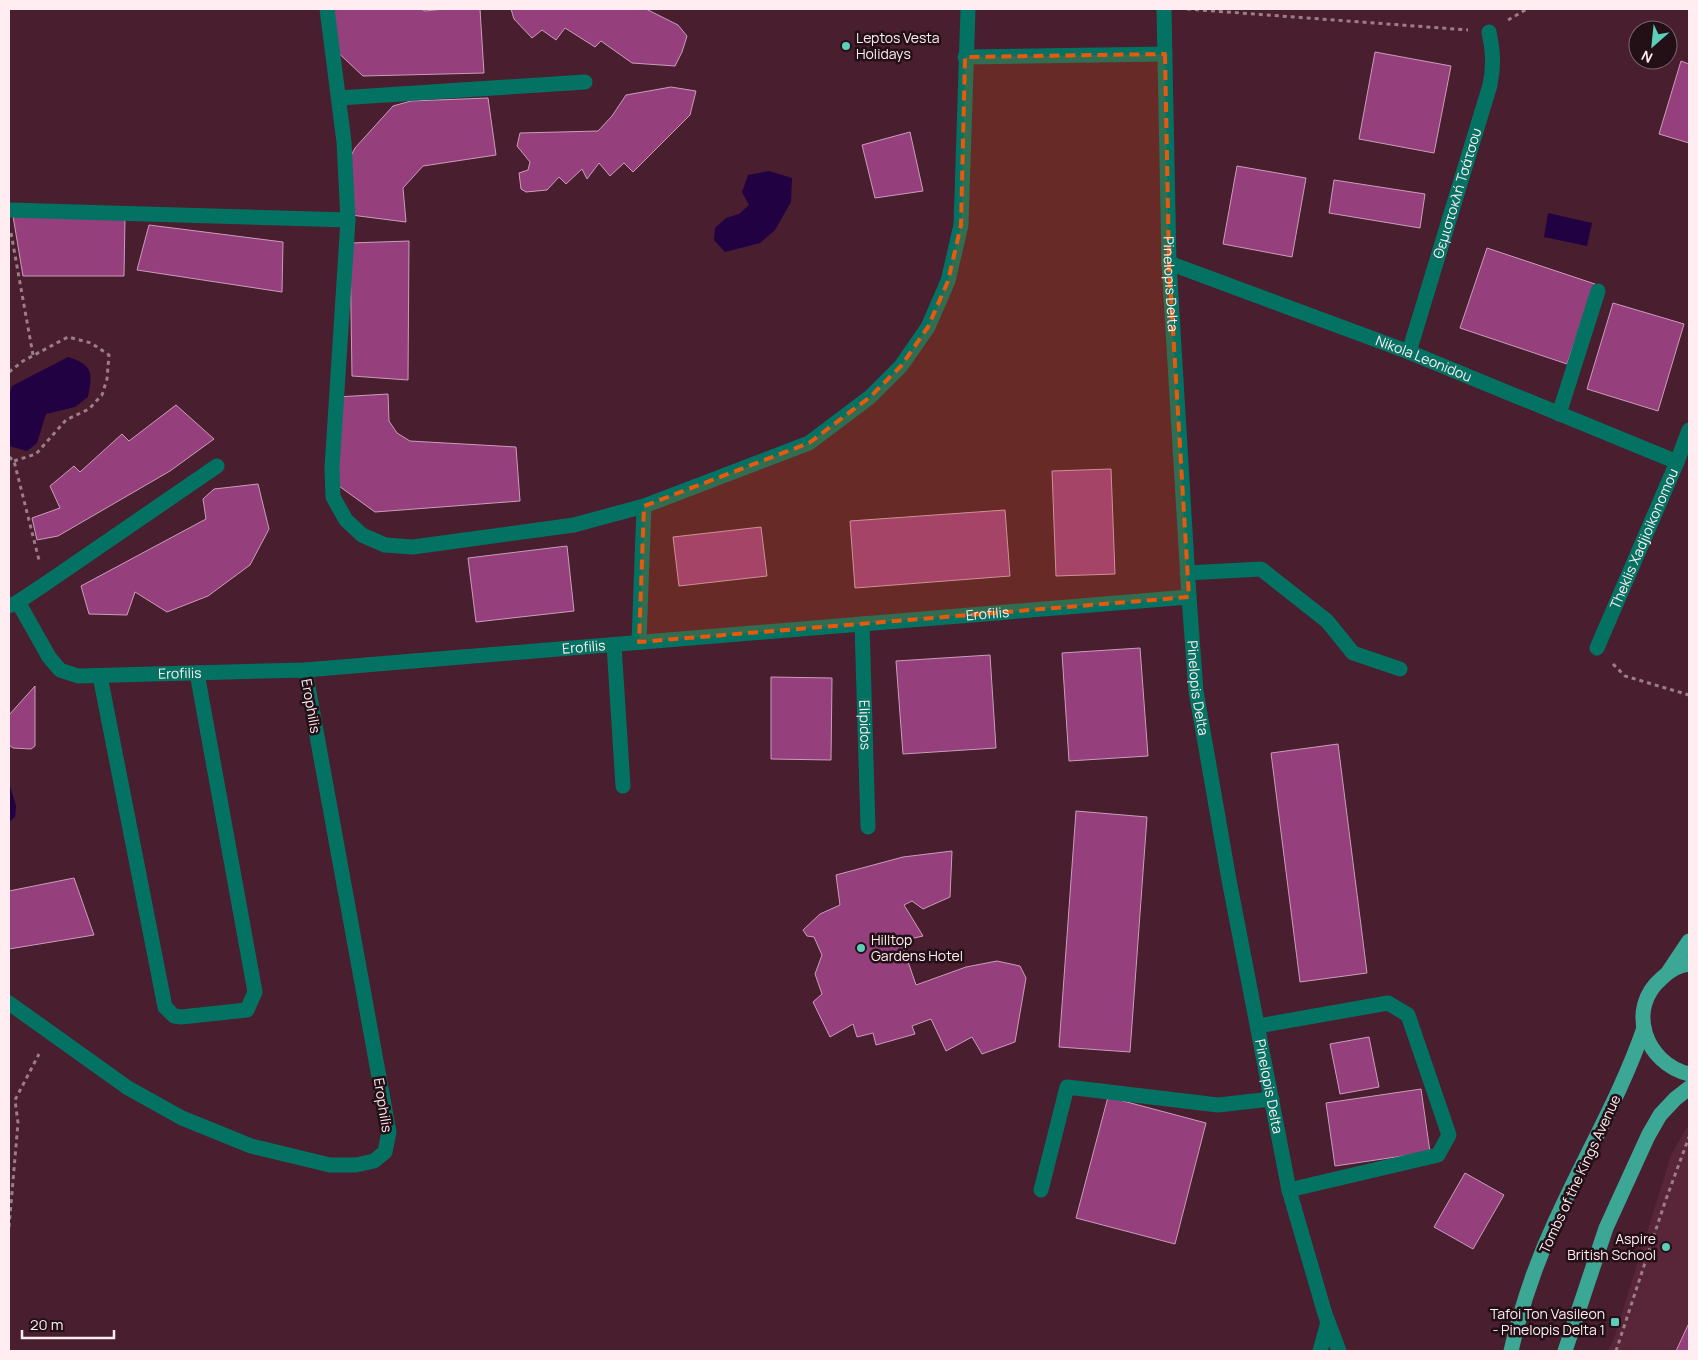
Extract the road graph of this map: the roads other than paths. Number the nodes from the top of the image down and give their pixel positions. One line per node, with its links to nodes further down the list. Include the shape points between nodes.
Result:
1 (327, 9): 8 (street)
2 (968, 9): 6 (street)
3 (1164, 9): 5 (street, Pinelopis Delta)
4 (1488, 32): 13 (street, Θεμιστοκλή Τσάτσου, via 1494,66 1490,85)
5 (1165, 54): 6 (street); 11 (street, Pinelopis Delta)
6 (965, 57): 18 (street, via 961,225 948,281 928,327 901,366 870,397 809,443)
7 (585, 82): 8 (street)
8 (339, 98): 10 (street)
9 (9, 210): 10 (street)
10 (348, 220): 18 (street, via 332,468 333,497 346,520 362,535 386,545 413,547 574,525)
11 (1169, 262): 13 (street, Nikola Leonidou); 19 (street, Pinelopis Delta)
12 (1598, 291): 14 (street)
13 (1409, 352): 14 (street, Nikola Leonidou)
14 (1559, 414): 16 (street, Nikola Leonidou)
15 (1689, 430): 16 (street, Theklis Xadjioikonomou)
16 (1677, 462): 25 (street, Theklis Xadjioikonomou)
17 (217, 466): 21 (street)
18 (644, 506): 23 (street)
19 (1187, 573): 20 (street, Pinelopis Delta); 26 (street, via 1261,569 1328,621 1353,653)
20 (1188, 597): 22 (street, Erofilis); 36 (street, Pinelopis Delta, via 1196,691)
21 (13, 604): 29 (street, Erofilis, via 60,670 78,676)
22 (862, 624): 23 (street, Erofilis); 31 (street, Elipidos)
23 (640, 642): 24 (street, Erofilis)
24 (614, 645): 27 (street, Erofilis); 30 (street)
25 (1597, 648)
26 (1400, 668)
27 (305, 670): 28 (street, Erofilis); 35 (street, Erophilis, via 389,1132 385,1152 374,1161 330,1165 251,1146 182,1118 136,1092)
28 (197, 673): 29 (street, Erofilis); 29 (street, via 255,992 247,1010 181,1017 174,1016 165,1007)
29 (100, 676)
30 (623, 786)
31 (868, 828)
32 (1689, 941): 34 (main road)
33 (1689, 964): 34 (main road)
34 (1668, 972): 37 (main road, via 1648,995 1643,1010)
35 (9, 1003)
36 (1258, 1026): 40 (street, Pinelopis Delta); 42 (street, via 1388,1003 1408,1015 1449,1135 1438,1155)
37 (1644, 1028): 38 (main road, via 1657,1056 1671,1067); 46 (main road, Tombs of the Kings Avenue, via 1625,1077 1554,1223 1531,1283)
38 (1689, 1074)
39 (1689, 1088): 47 (main road, via 1660,1115 1648,1136 1606,1228)
40 (1272, 1099): 41 (street, via 1218,1105 1067,1087); 42 (street, Pinelopis Delta)
41 (1041, 1190)
42 (1289, 1190): 43 (street, Pinelopis Delta)
43 (1328, 1322): 44 (street); 45 (street, Pinelopis Delta)
44 (1320, 1351)
45 (1339, 1351)
46 (1511, 1351)
47 (1565, 1351)

